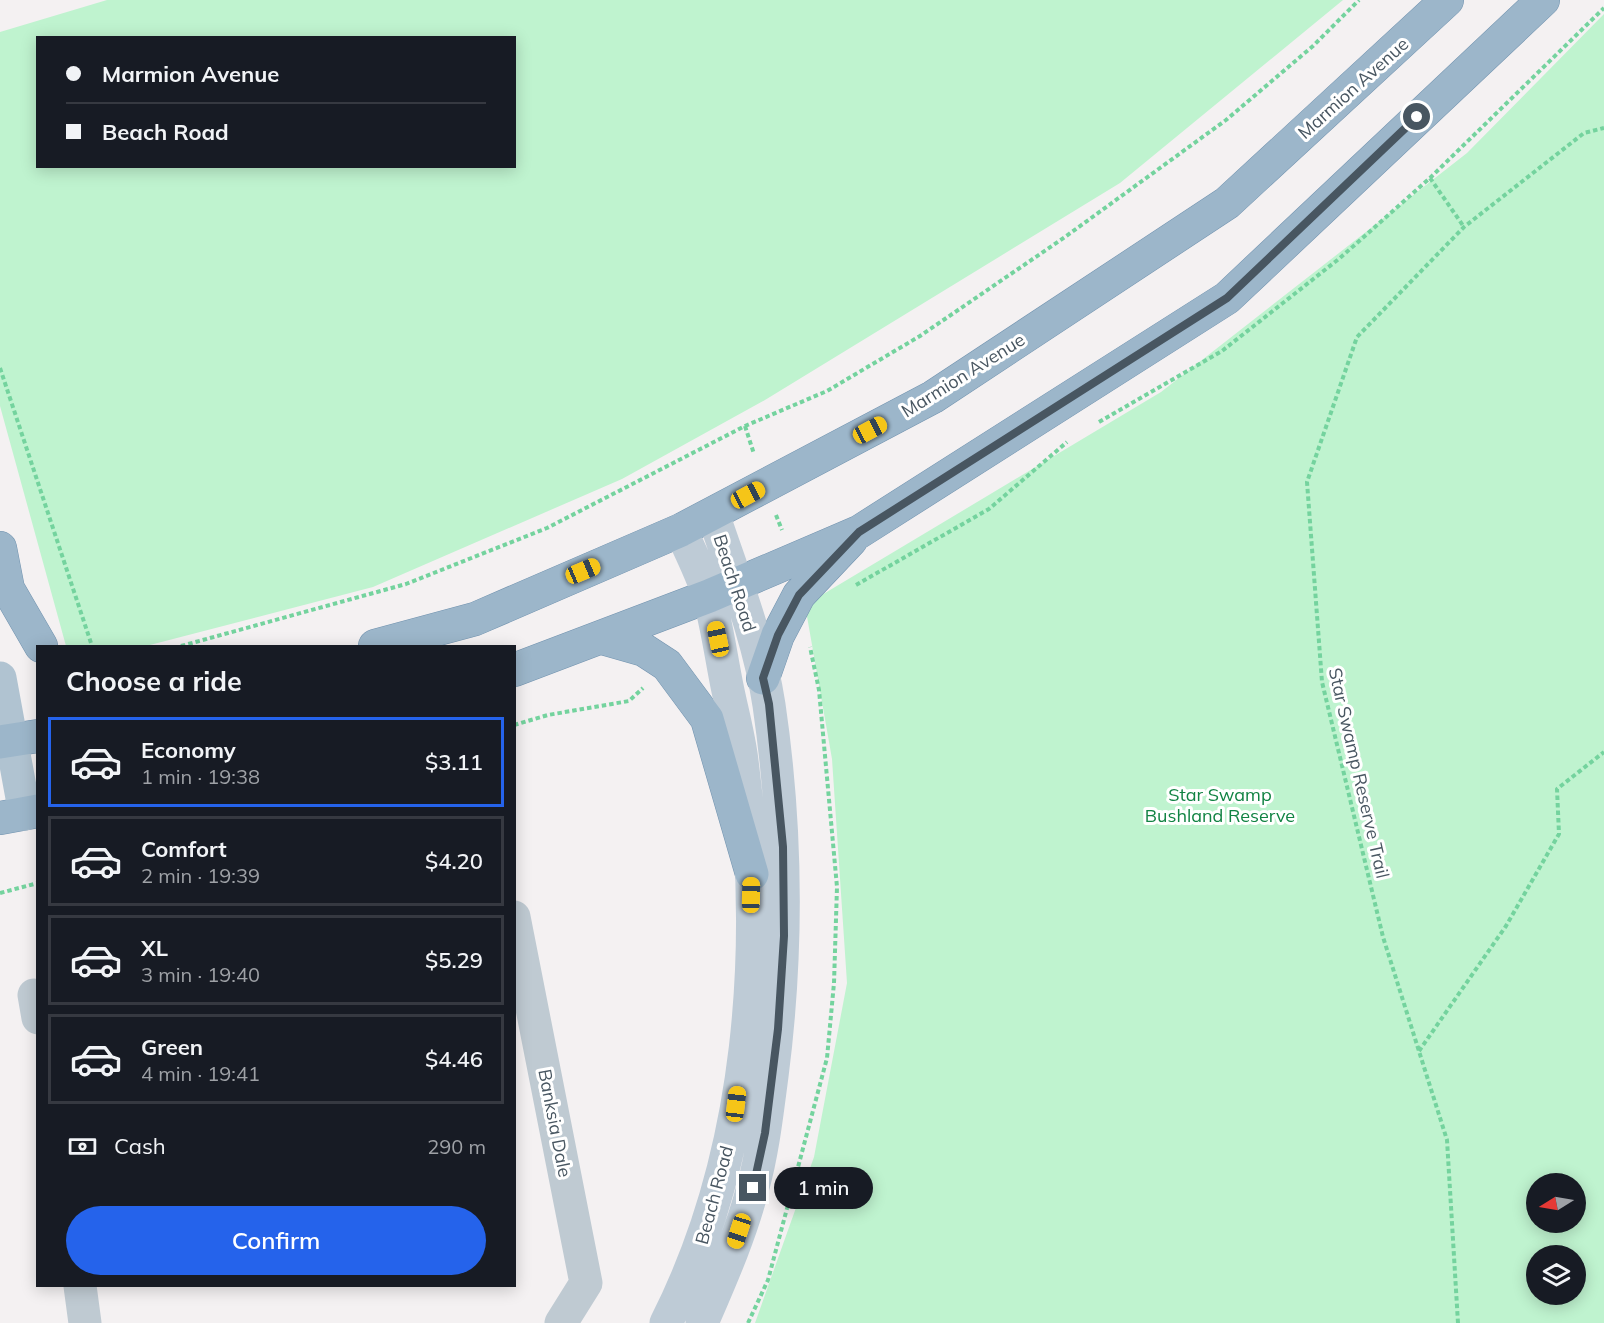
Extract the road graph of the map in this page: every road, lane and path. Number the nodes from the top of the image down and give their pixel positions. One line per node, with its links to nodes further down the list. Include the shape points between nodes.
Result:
1 (1359, 0): 16 (path, via 1313,46 1226,120 920,336 827,391 745,426 547,528 406,584)
2 (1447, 0): 8 (highway, Marmion Avenue, via 1227,203 933,397)
3 (1544, 0): 10 (highway, via 1227,298)
4 (1604, 128): 6 (path, Star Swamp Reserve Trail, via 1584,133)
5 (1430, 178): 6 (path)
6 (1464, 227): 30 (path, Star Swamp Reserve Trail, via 1357,337 1306,482 1322,682 1383,937)
7 (0, 368): 15 (path)
8 (713, 514): 9 (highway, Marmion Avenue); 12 (main road, Beach Road)
9 (681, 530): 12 (main road, Beach Road); 17 (highway, Marmion Avenue, via 474,619)
10 (859, 532): 12 (highway); 21 (highway, via 799,595 778,635)
11 (0, 548): 14 (highway, via 8,590)
12 (723, 590): 13 (highway); 21 (main road, Beach Road); 26 (main road, Beach Road)
13 (602, 638): 18 (highway, via 644,650); 19 (highway)
14 (40, 645)
15 (92, 645)
16 (185, 645)
17 (379, 645)
18 (667, 665): 22 (path, via 629,702 548,715); 26 (highway, via 707,719)
19 (516, 669)
20 (0, 678): 23 (main road)
21 (763, 678): 35 (main road, Beach Road, via 783,847 784,936 778,1029 765,1133 753,1188)
22 (516, 724)
23 (17, 739): 25 (main road)
24 (1604, 752): 30 (path, via 1557,789 1560,834 1506,926)
25 (21, 814)
26 (752, 874): 34 (main road, Beach Road, via 749,999 736,1104 717,1192 700,1247)
27 (36, 884): 28 (path)
28 (0, 893)
29 (516, 927): 33 (street, Banksia Dale, via 586,1283)
30 (1418, 1051): 36 (path, Star Swamp Reserve Trail, via 1447,1140)
31 (80, 1287): 32 (street)
32 (86, 1323)
33 (561, 1323)
34 (666, 1323)
35 (702, 1323)
36 (1458, 1323)

